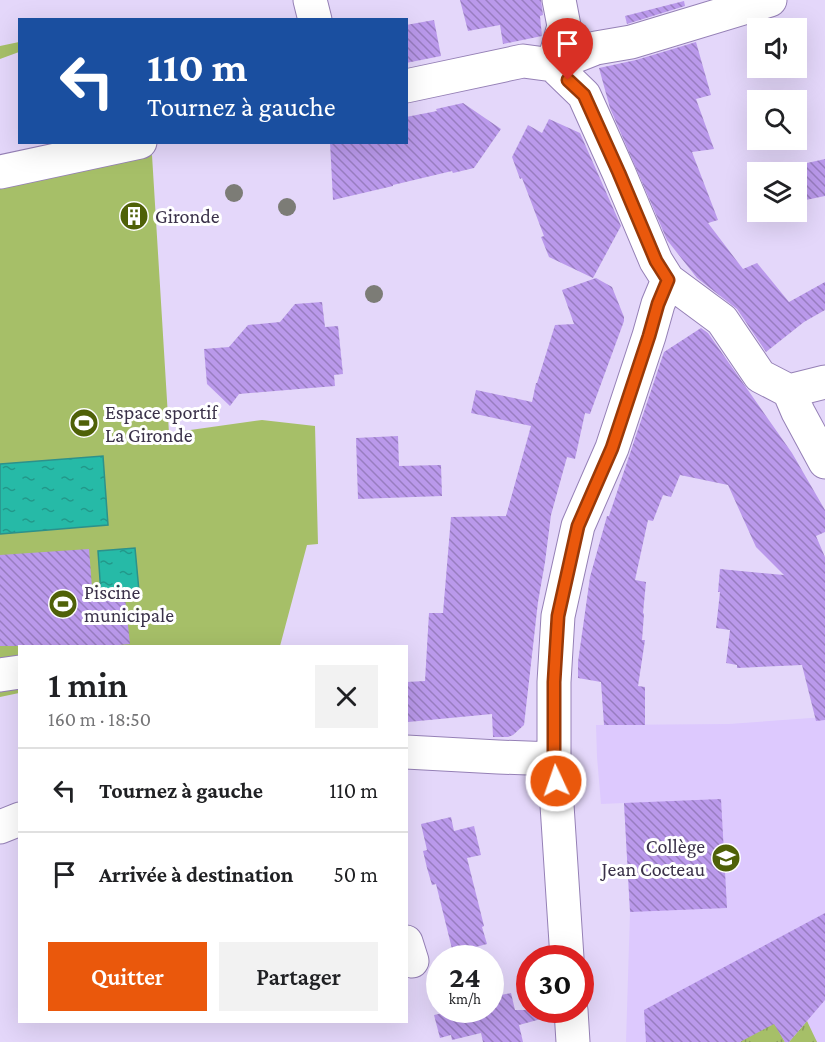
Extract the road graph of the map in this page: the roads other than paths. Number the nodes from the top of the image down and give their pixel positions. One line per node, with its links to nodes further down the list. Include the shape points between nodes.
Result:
1 (310, 0): 4 (street)
2 (559, 0): 5 (street, via 564,26)
3 (770, 0): 5 (street, via 631,42 596,48)
4 (314, 18)
5 (553, 65): 6 (street, via 523,61); 9 (street, via 584,95 656,261)
6 (408, 86)
7 (131, 144): 8 (street)
8 (0, 172)
9 (668, 280): 11 (street, via 722,320 760,376); 16 (street, via 612,448 578,526 558,616)
10 (825, 381): 11 (street)
11 (789, 391): 12 (street)
12 (825, 462)
13 (18, 672): 14 (street)
14 (0, 675)
15 (408, 752): 16 (street)
16 (554, 759): 19 (street)
17 (18, 820): 18 (street)
18 (0, 827)
19 (566, 945)
20 (572, 1023): 21 (street)
21 (573, 1042)

